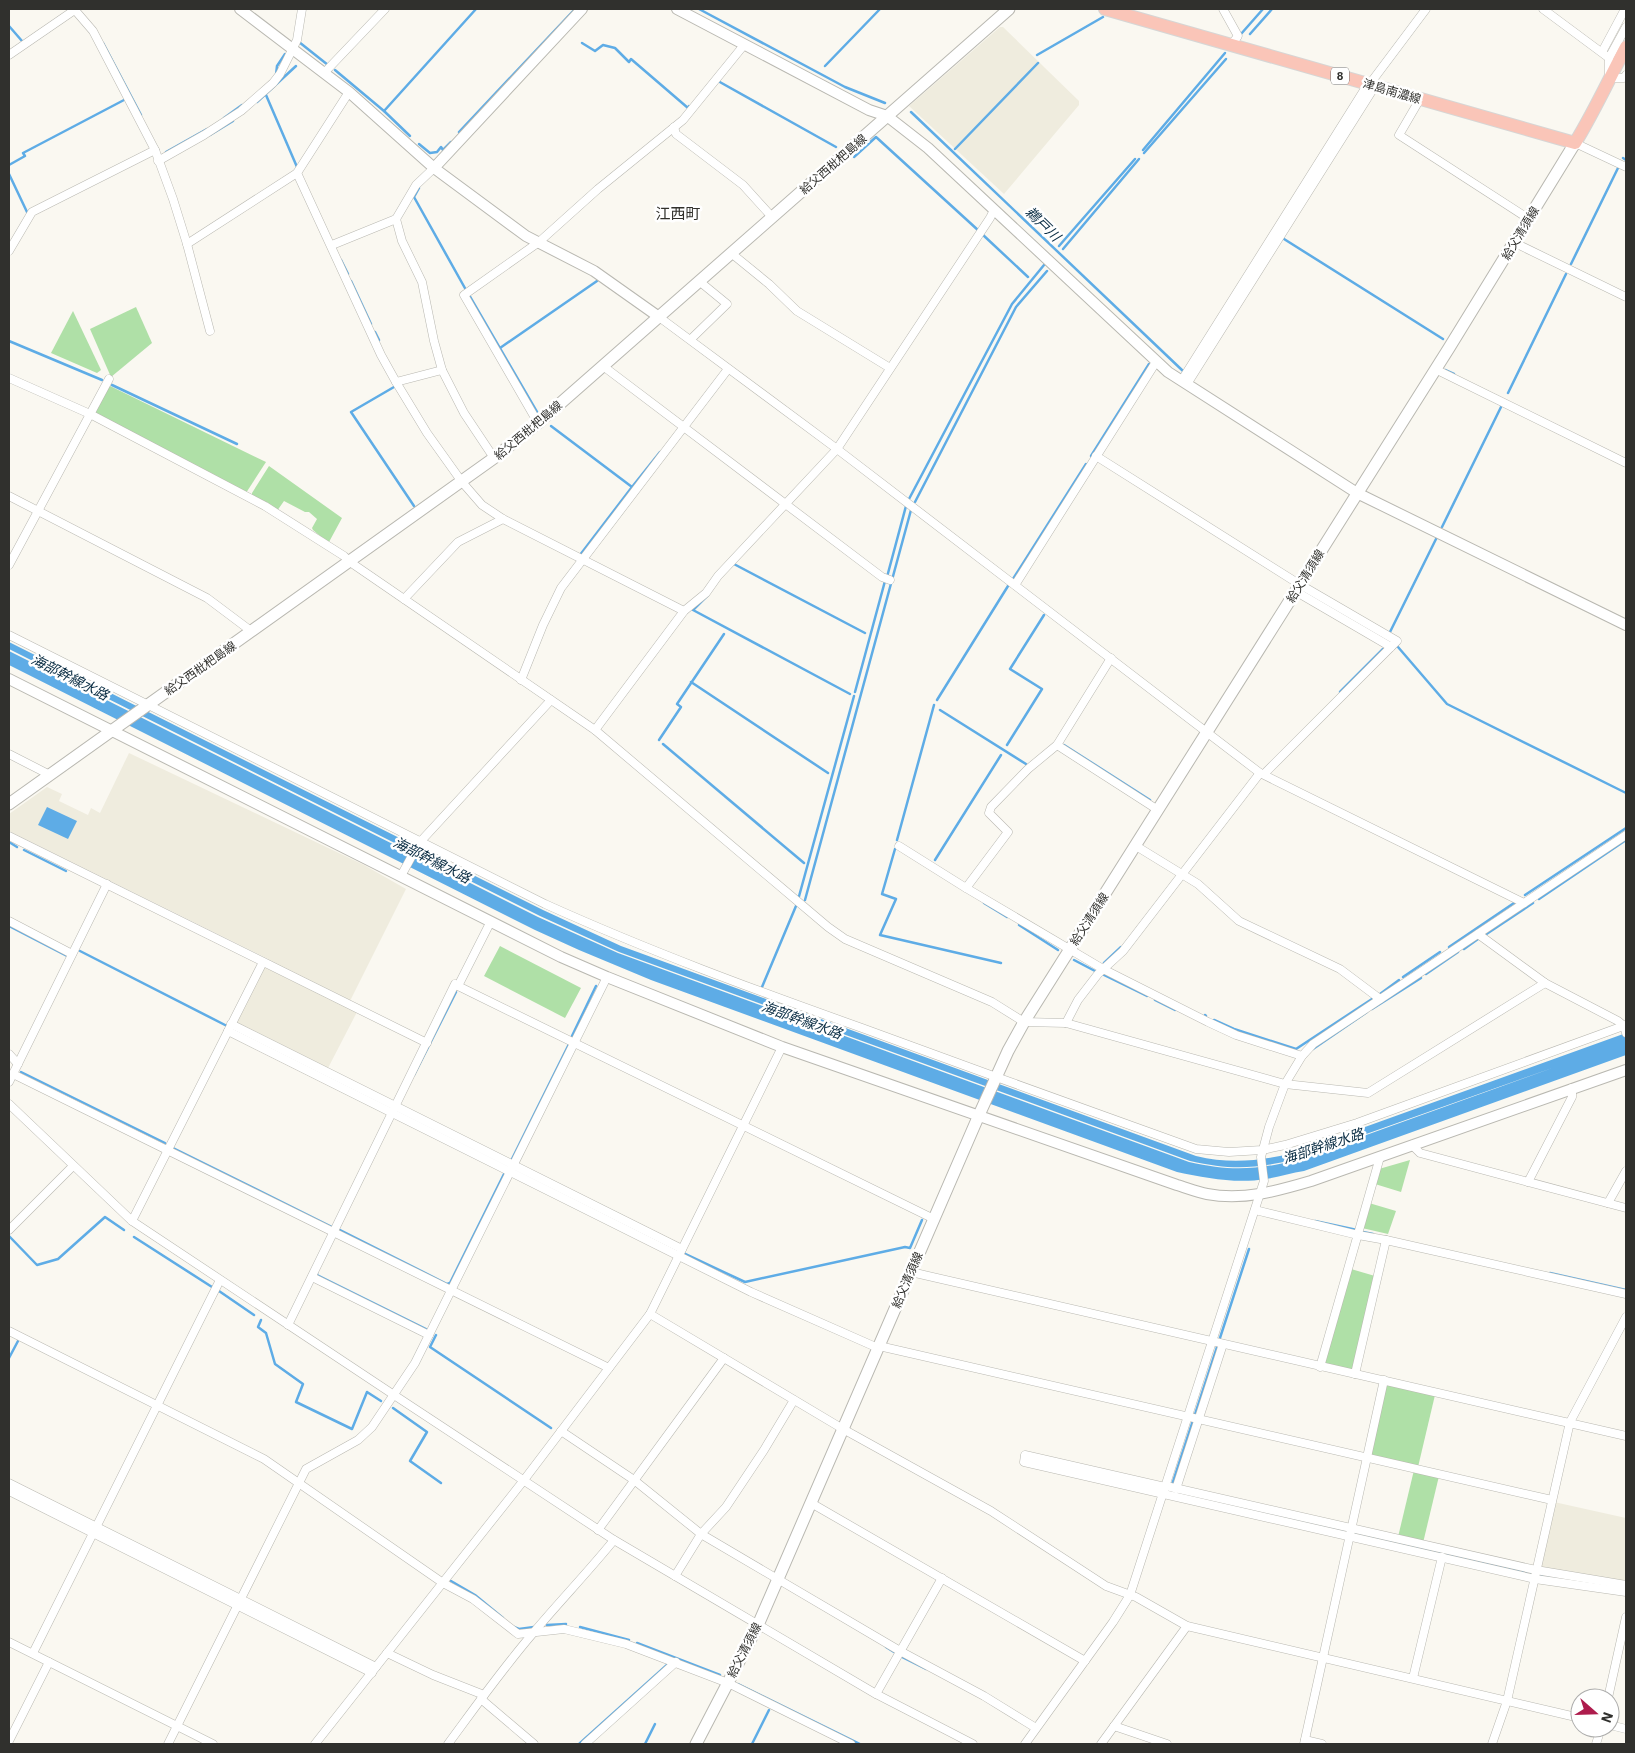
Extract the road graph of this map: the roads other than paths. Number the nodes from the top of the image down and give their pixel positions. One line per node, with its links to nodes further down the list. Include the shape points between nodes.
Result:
1 (75, 9): 19 (street); 30 (street, via 93,31)
2 (240, 9): 17 (street)
3 (302, 9): 17 (street, via 297,40)
4 (385, 9): 21 (street)
5 (582, 9): 33 (street)
6 (677, 9): 14 (street)
7 (1009, 9): 27 (main road, 給父西枇杷島線)
8 (1105, 9): 15 (main road, 津島南濃線 / 8)
9 (1223, 9): 15 (street, via 1238,36)
10 (1426, 9): 24 (street)
11 (1543, 9): 18 (street)
12 (1626, 9): 18 (street)
13 (1626, 27): 20 (street)
14 (744, 45): 27 (street, via 869,110); 28 (street)
15 (1231, 45): 24 (main road, 津島南濃線 / 8)
16 (1626, 47): 23 (main road)
17 (292, 48): 21 (street); 31 (street, via 280,74 266,90 241,111)
18 (1602, 52): 20 (street)
19 (9, 54)
20 (1610, 58): 23 (street)
21 (325, 72): 25 (street)
22 (1625, 77): 23 (street)
23 (1609, 78): 29 (main road)
24 (1371, 85): 26 (main road, 津島南濃線 / 8); 59 (street)
25 (349, 92): 33 (street); 34 (street)
26 (1420, 99): 29 (main road, 津島南濃線 / 8); 38 (street, via 1399,135)
27 (887, 116): 35 (street, via 928,148); 36 (main road, 給父西枇杷島線)
28 (674, 127): 36 (street, via 676,134 743,185); 39 (street)
29 (1575, 143): 32 (street); 38 (main road, 給父清須線)
30 (155, 150): 31 (street); 43 (street, via 32,212)
31 (158, 161): 41 (street)
32 (1626, 167)
33 (434, 168): 37 (street, via 416,185); 39 (street, via 526,236)
34 (298, 173): 41 (street); 42 (street)
35 (994, 210): 50 (street); 52 (street)
36 (772, 217): 44 (main road, 給父西枇杷島線)
37 (396, 219): 42 (street); 55 (street, via 402,241 422,282)
38 (1529, 219): 40 (main road, 給父清須線)
39 (539, 242): 47 (street, via 594,270); 61 (street, via 464,295)
40 (1514, 243): 46 (street); 54 (main road, 給父清須線)
41 (187, 244): 48 (street)
42 (332, 245): 58 (street)
43 (9, 251)
44 (731, 253): 45 (main road, 給父西枇杷島線); 52 (street, via 797,311)
45 (699, 281): 47 (main road, 給父西枇杷島線); 49 (street, via 727,304)
46 (1626, 297)
47 (659, 317): 49 (street); 51 (main road, 給父西枇杷島線)
48 (210, 331)
49 (691, 339): 53 (street)
50 (1156, 362): 59 (street); 64 (street)
51 (603, 366): 61 (main road, 給父西枇杷島線); 62 (street)
52 (890, 368): 63 (street)
53 (728, 369): 62 (street); 63 (street)
54 (1435, 369): 66 (street); 68 (main road, 給父清須線)
55 (442, 370): 58 (street); 65 (street, via 464,413)
56 (9, 378): 60 (street)
57 (109, 379): 60 (street)
58 (396, 382): 67 (street)
59 (1184, 382): 68 (street)
60 (90, 414): 71 (street); 74 (street, via 265,506)
61 (538, 423): 65 (main road, 給父西枇杷島線)
62 (684, 427): 70 (street); 73 (street)
63 (838, 449): 70 (street); 77 (street)
64 (1096, 456): 77 (street); 78 (street)
65 (494, 458): 67 (main road, 給父西枇杷島線)
66 (1626, 463)
67 (462, 482): 72 (street, via 482,505); 74 (main road, 給父西枇杷島線)
68 (1357, 493): 78 (main road, 給父清須線); 81 (street)
69 (9, 496): 71 (street)
70 (786, 504): 76 (street); 80 (street, via 706,593)
71 (38, 511): 75 (street); 82 (street, via 207,598)
72 (503, 519): 73 (street); 79 (street, via 458,542)
73 (582, 559): 80 (street); 86 (street, via 561,588)
74 (350, 562): 79 (street); 82 (main road, 給父西枇杷島線)
75 (9, 565)
76 (890, 580)
77 (1015, 585): 84 (street)
78 (1297, 588): 91 (main road, 給父清須線); 94 (street, via 1397,641)
79 (404, 599): 86 (street)
80 (684, 611): 89 (street)
81 (1626, 625)
82 (251, 631): 88 (main road, 給父西枇杷島線)
83 (9, 635): 88 (street)
84 (1112, 658): 91 (street); 92 (street)
85 (9, 679): 90 (street)
86 (521, 680): 87 (street)
87 (550, 700): 89 (street); 100 (street)
88 (145, 707): 90 (main road, 給父西枇杷島線); 100 (street)
89 (595, 730): 119 (street, via 845,939 992,1002)
90 (111, 731): 95 (main road, 給父西枇杷島線); 104 (street)
91 (1207, 731): 94 (street); 97 (main road, 給父清須線)
92 (1057, 745): 97 (street); 106 (street, via 991,807 989,813 1008,832)
93 (9, 754): 95 (street)
94 (1262, 773): 103 (street); 107 (street)
95 (50, 775): 96 (main road, 給父西枇杷島線)
96 (9, 804)
97 (1158, 810): 102 (main road, 給父清須線)
98 (1626, 835): 107 (street)
99 (9, 836): 105 (street)
100 (420, 842): 104 (street); 131 (street, via 545,904 655,952)
101 (899, 846): 106 (street)
102 (1136, 846): 103 (street); 111 (main road, 給父清須線)
103 (1183, 874): 114 (street, via 1123,951); 118 (street, via 1239,921 1340,969)
104 (402, 876): 108 (street)
105 (107, 884): 112 (street); 113 (street)
106 (966, 888): 111 (street)
107 (1524, 903): 110 (street)
108 (491, 921): 115 (street, via 561,958); 117 (street)
109 (9, 922): 112 (street)
110 (1478, 934): 116 (street); 118 (street)
111 (1069, 950): 114 (street); 119 (main road, 給父清須線)
112 (72, 954): 128 (street)
113 (263, 962): 121 (street); 123 (street)
114 (1103, 969): 120 (street, via 1078,1000); 127 (street, via 1236,1035)
115 (607, 977): 124 (street); 125 (street)
116 (1545, 983): 122 (street, via 1618,1021); 133 (street, via 1368,1094)
117 (458, 986): 123 (street, via 455,984); 124 (street)
118 (1380, 999): 127 (street, via 1313,1044)
119 (1024, 1022): 120 (street); 131 (main road, 給父清須線)
120 (1066, 1023): 133 (street)
121 (230, 1028): 136 (street); 140 (street)
122 (1625, 1029): 141 (street)
123 (427, 1042): 136 (street)
124 (575, 1043): 138 (street); 144 (street)
125 (782, 1047): 137 (street); 138 (street)
126 (9, 1054): 128 (street)
127 (1302, 1056): 133 (street)
128 (18, 1064): 130 (street)
129 (1626, 1070): 134 (street)
130 (13, 1074): 132 (street); 140 (street)
131 (996, 1079): 137 (main road, 給父清須線); 141 (street, via 1196,1149)
132 (9, 1082)
133 (1285, 1084): 141 (street)
134 (1572, 1088): 139 (street); 146 (street, via 1572,1097)
135 (9, 1104): 143 (street)
136 (395, 1109): 144 (street); 154 (street)
137 (982, 1110): 147 (street, via 1177,1185 1207,1194); 151 (main road, 給父清須線)
138 (744, 1126): 151 (street); 157 (street)
139 (1412, 1145): 142 (street); 146 (street, via 1420,1153)
140 (168, 1150): 152 (street); 154 (street)
141 (1261, 1154): 147 (street, via 1264,1181)
142 (1380, 1157): 147 (street); 155 (street)
143 (73, 1166): 152 (street); 153 (street)
144 (512, 1168): 157 (street); 161 (street)
145 (1626, 1171): 148 (street)
146 (1528, 1182): 148 (street)
147 (1259, 1195): 150 (street)
148 (1608, 1204): 149 (street)
149 (1626, 1208)
150 (1255, 1210): 155 (street); 168 (street)
151 (934, 1219): 158 (main road, 給父清須線)
152 (132, 1221): 160 (street)
153 (9, 1230)
154 (333, 1232): 159 (street); 161 (street)
155 (1358, 1236): 156 (street); 171 (street)
156 (1386, 1240): 162 (street); 173 (street)
157 (681, 1252): 163 (street); 169 (street, via 751,1292)
158 (911, 1272): 168 (street); 169 (main road, 給父清須線)
159 (312, 1277): 165 (street); 167 (street)
160 (220, 1280): 165 (street); 177 (street)
161 (452, 1290): 167 (street); 172 (street)
162 (1626, 1294)
163 (650, 1314): 170 (street); 172 (street)
164 (1626, 1317): 179 (street)
165 (288, 1325): 175 (street)
166 (9, 1331): 177 (street)
167 (429, 1335): 175 (street)
168 (1218, 1342): 171 (street); 178 (street)
169 (878, 1347): 178 (street); 180 (main road, 給父清須線)
170 (724, 1358): 176 (street); 185 (street)
171 (1320, 1367): 173 (street)
172 (608, 1368): 181 (street)
173 (1355, 1374): 174 (street)
174 (1384, 1380): 179 (street); 183 (street)
175 (394, 1395): 184 (street); 186 (street, via 372,1427 358,1440 313,1463)
176 (794, 1400): 180 (street); 195 (street, via 726,1507)
177 (157, 1405): 186 (street, via 264,1459); 192 (street)
178 (1193, 1418): 183 (street); 188 (street)
179 (1570, 1422): 182 (street); 190 (street)
180 (843, 1429): 191 (main road, 給父清須線); 206 (street, via 991,1511 1106,1586)
181 (561, 1431): 184 (street); 185 (street)
182 (1626, 1436)
183 (1367, 1457): 190 (street); 194 (street)
184 (524, 1480): 193 (street); 203 (street)
185 (634, 1480): 193 (street); 195 (street)
186 (298, 1482): 203 (street); 207 (street)
187 (9, 1483): 192 (street)
188 (1169, 1488): 188 (street, via 1024,1462 1025,1455); 194 (street); 194 (street); 206 (street)
189 (9, 1491): 192 (street)
190 (1552, 1500): 198 (street)
191 (810, 1503): 200 (street); 201 (main road, 給父清須線)
192 (94, 1530): 207 (street); 215 (street)
193 (598, 1530): 196 (street)
194 (1350, 1532): 197 (street); 198 (street); 216 (street)
195 (701, 1534): 199 (street); 201 (street)
196 (614, 1540): 199 (street); 211 (street)
197 (1442, 1558): 202 (street); 221 (street)
198 (1536, 1570): 202 (street); 204 (street)
199 (675, 1576): 209 (street)
200 (942, 1578): 213 (street); 217 (street)
201 (778, 1579): 209 (main road, 給父清須線); 213 (street)
202 (1534, 1579): 205 (street); 226 (street)
203 (443, 1583): 211 (street, via 473,1599 518,1634); 214 (street)
204 (1626, 1584)
205 (1626, 1592)
206 (1130, 1596): 210 (street); 217 (street)
207 (239, 1602): 220 (street); 228 (street)
208 (1626, 1617): 223 (street)
209 (758, 1625): 222 (main road, 給父清須線); 224 (street)
210 (1187, 1626): 216 (street); 229 (street)
211 (534, 1633): 219 (street, via 564,1629 577,1631); 225 (street)
212 (9, 1642): 215 (street)
213 (900, 1651): 224 (street); 230 (street)
214 (387, 1653): 220 (street); 225 (street)
215 (33, 1654): 218 (street)
216 (1322, 1657): 221 (street); 232 (street)
217 (1085, 1661): 230 (street)
218 (49, 1662): 228 (street); 231 (street)
219 (676, 1662): 222 (street); 238 (street)
220 (374, 1670): 236 (street)
221 (1413, 1678): 226 (street)
222 (728, 1683): 239 (main road, 給父清須線); 240 (street)
223 (1610, 1688)
224 (876, 1694): 241 (street)
225 (482, 1697): 233 (street); 237 (street)
226 (1507, 1701): 227 (street); 246 (street)
227 (1570, 1716)
228 (177, 1726): 234 (street); 235 (street)
229 (1114, 1726): 243 (street); 244 (street)
230 (1036, 1728): 242 (street)
231 (9, 1742)
232 (1304, 1742): 245 (street)
233 (451, 1743)
234 (168, 1744)
235 (213, 1744)
236 (315, 1744)
237 (534, 1744)
238 (585, 1744)
239 (696, 1744)
240 (850, 1744)
241 (973, 1744)
242 (1025, 1744)
243 (1101, 1744)
244 (1167, 1744)
245 (1322, 1744)
246 (1492, 1744)

